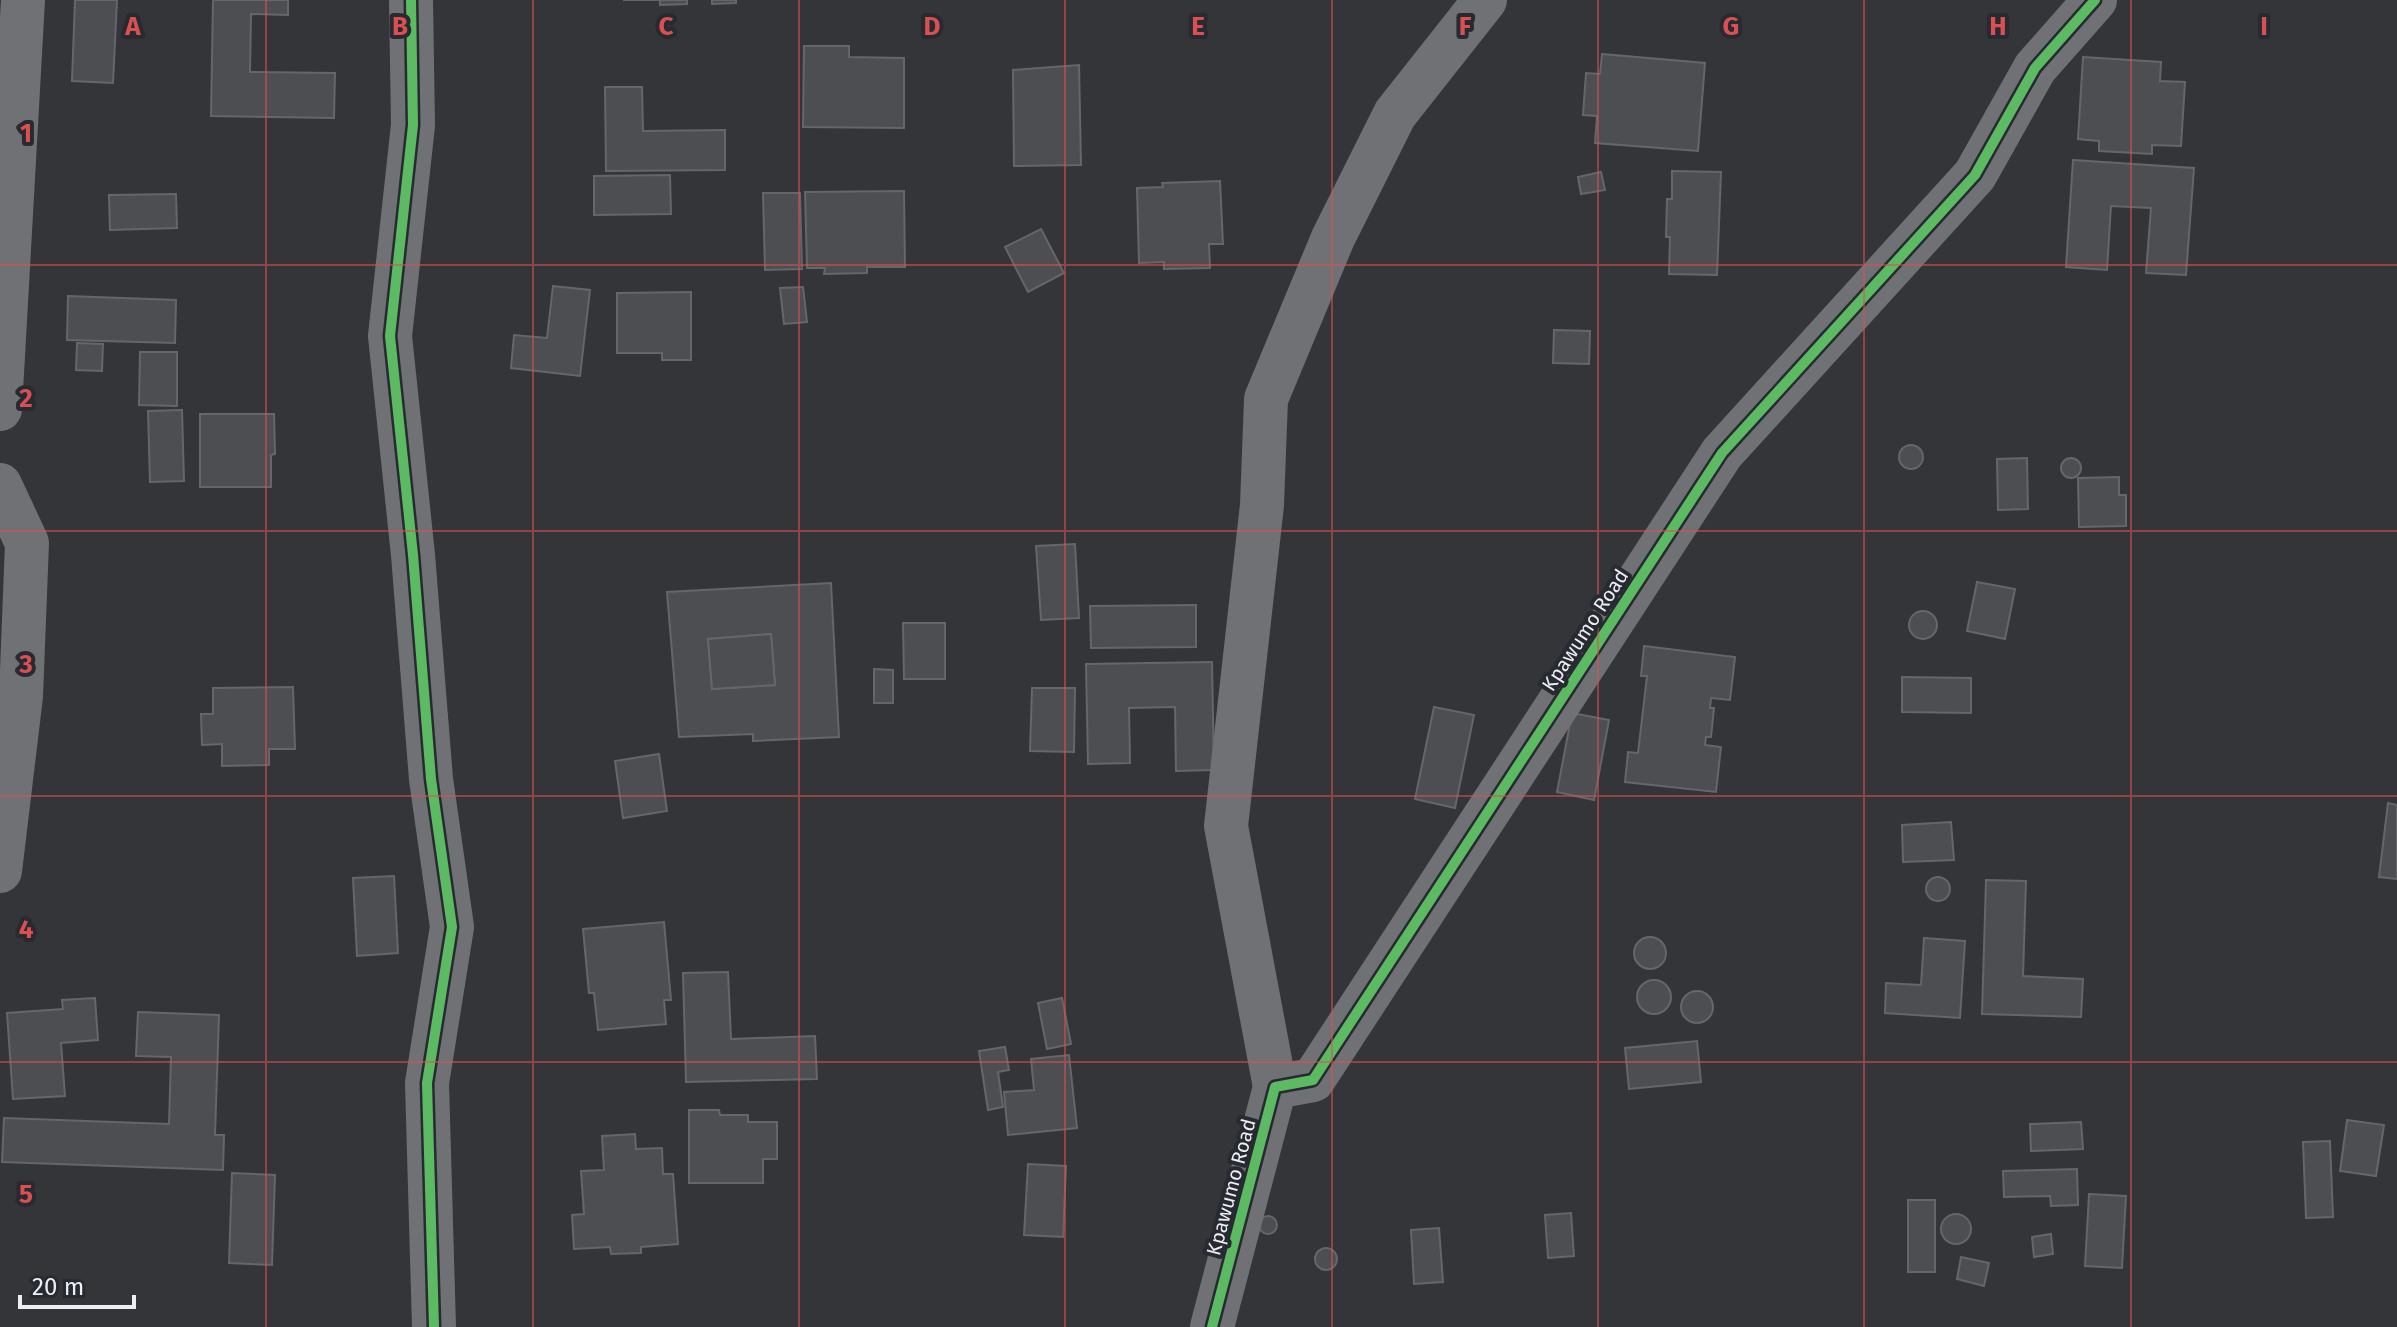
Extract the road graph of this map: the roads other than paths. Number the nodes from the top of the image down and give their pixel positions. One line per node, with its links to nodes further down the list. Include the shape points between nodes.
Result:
1 (23, 0): 5 (street)
2 (411, 0): 9 (street, via 413,125 390,336 431,779 452,927 427,1083)
3 (1485, 0): 8 (street, via 1395,114 1333,238 1266,399 1262,505 1226,826)
4 (2095, 0): 8 (street, Kpawumo Road, via 2035,68 1975,175 1722,453 1313,1080)
5 (0, 409)
6 (0, 485): 7 (street, via 27,543 21,696)
7 (0, 871)
8 (1275, 1087): 10 (street, Kpawumo Road)
9 (434, 1327)
10 (1212, 1327)

